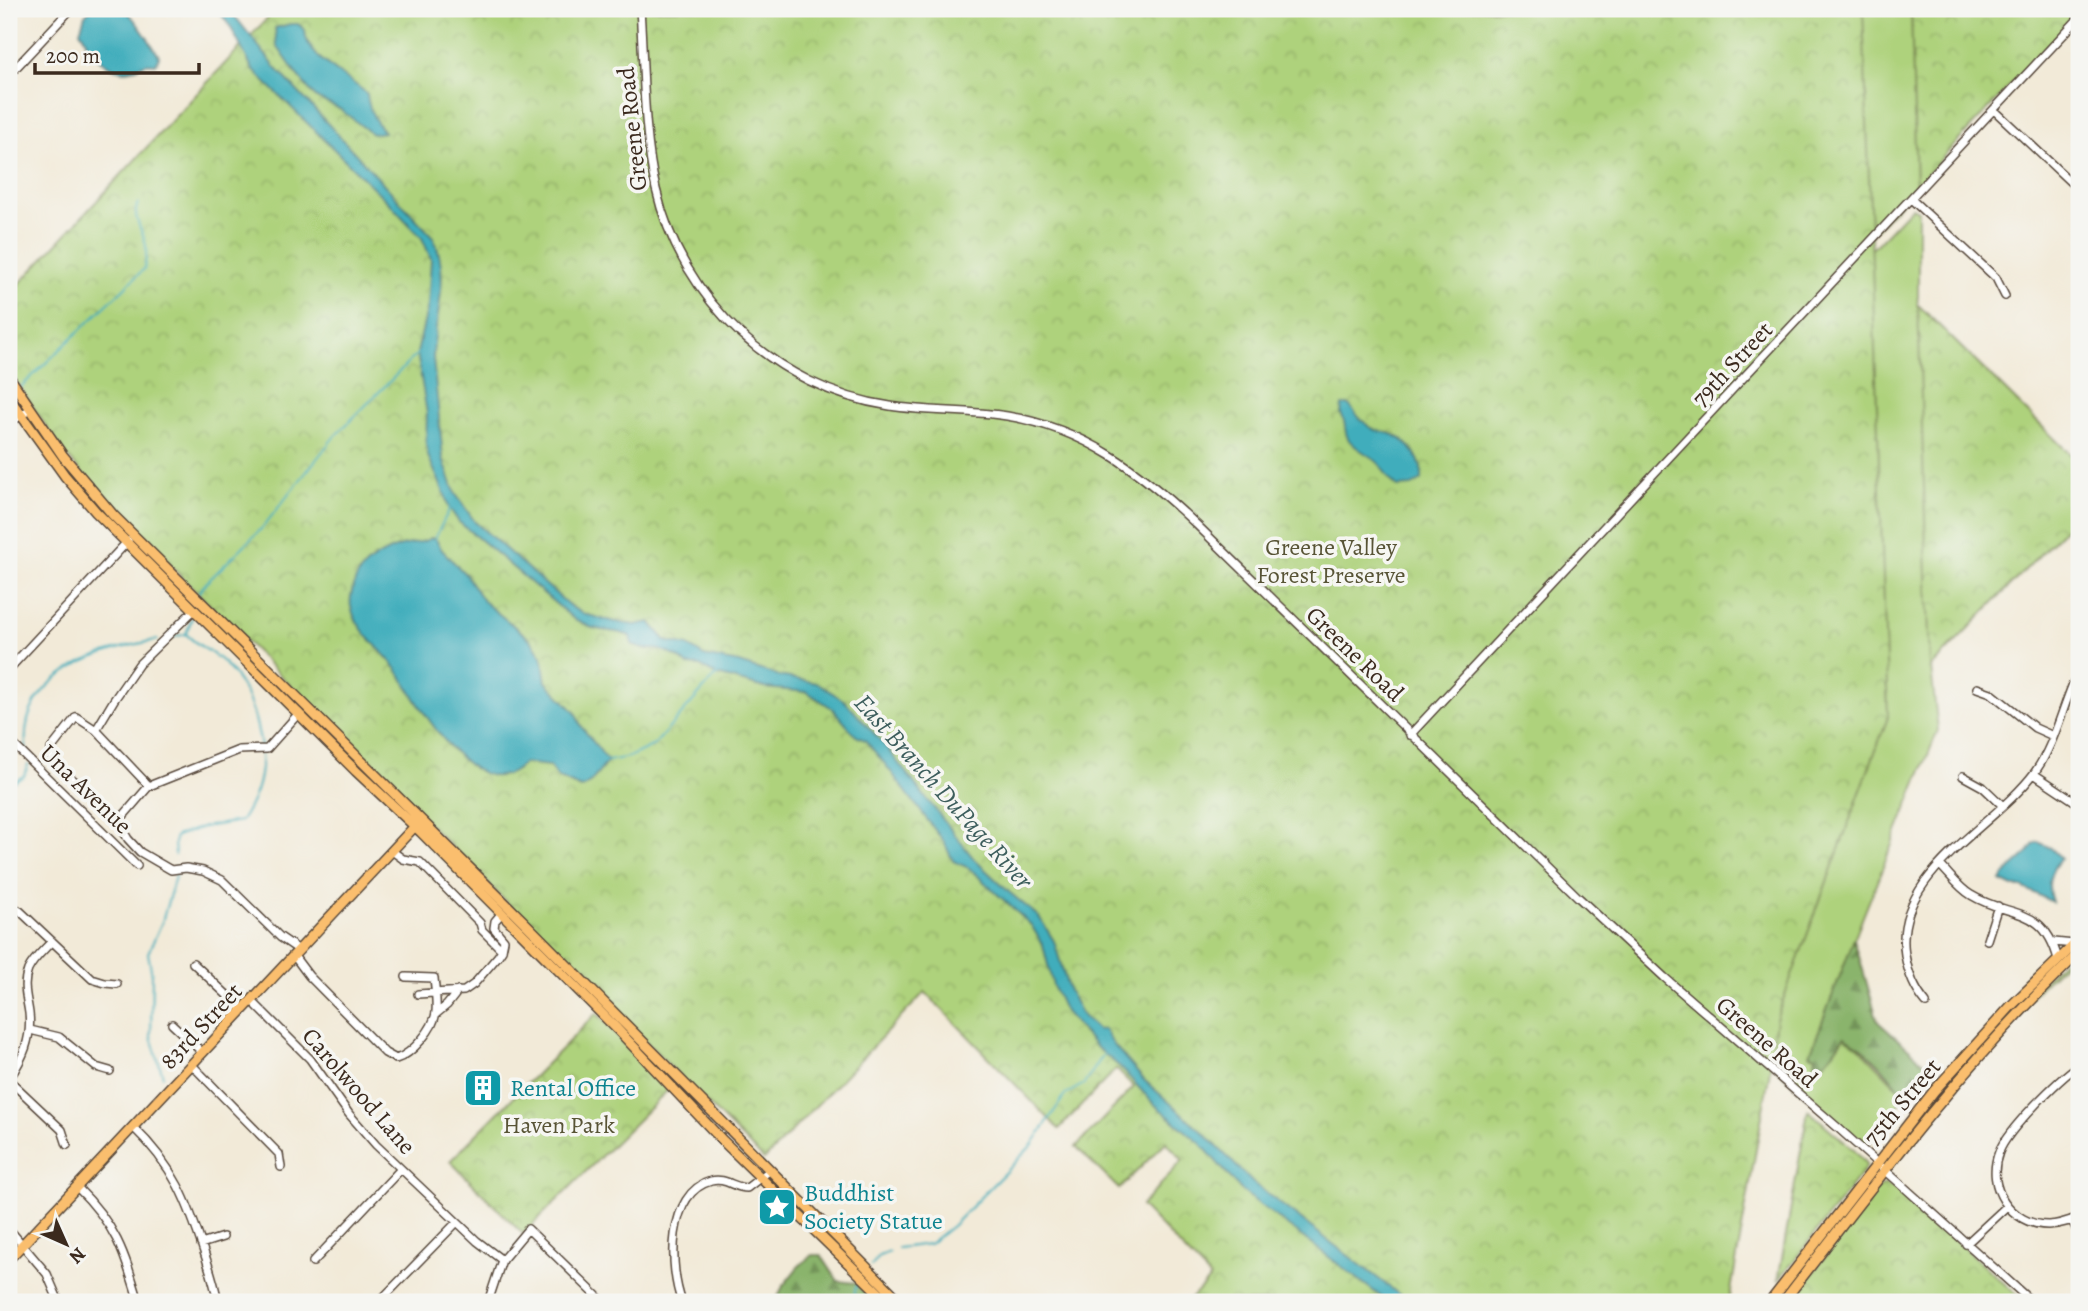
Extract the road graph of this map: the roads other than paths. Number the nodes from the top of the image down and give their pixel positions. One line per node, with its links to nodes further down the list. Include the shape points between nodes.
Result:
1 (71, 9): 4 (street)
2 (640, 9): 20 (street, Greene Road, via 650,153 659,203 690,273 739,334 785,368 848,397 892,407 1017,418 1063,431 1113,455 1162,491)
3 (2079, 18): 5 (street, 79th Street)
4 (9, 75)
5 (1994, 110): 6 (street); 7 (street, 79th Street)
6 (2079, 190)
7 (1911, 199): 8 (street, via 1996,278); 20 (street, 79th Street)
8 (2006, 296)
9 (9, 377): 11 (main road)
10 (9, 398): 11 (main road)
11 (25, 413): 12 (street); 13 (main road, via 65,475)
12 (9, 422)
13 (130, 539): 14 (main road); 15 (street); 29 (main road)
14 (194, 610): 18 (main road); 19 (street, via 139,664)
15 (9, 669)
16 (2079, 676): 21 (street)
17 (1977, 688): 21 (street)
18 (299, 713): 25 (street, via 267,750 239,750); 29 (main road)
19 (96, 730): 25 (street); 28 (street, via 76,717 51,748 51,759)
20 (1410, 735): 62 (street, Greene Road, via 1645,959)
21 (2053, 736): 23 (street)
22 (9, 740): 32 (street, Una Avenue)
23 (2034, 774): 26 (street); 27 (street)
24 (1963, 776): 27 (street)
25 (149, 786): 28 (street)
26 (2079, 804)
27 (2003, 806): 31 (street)
28 (118, 822): 41 (street, via 140,852 164,866 203,871 222,880)
29 (418, 823): 30 (main road, 83rd Street); 35 (main road); 65 (main road, via 651,1049)
30 (392, 851): 40 (street, via 420,862); 41 (main road, 83rd Street)
31 (1940, 865): 34 (street, via 1972,896); 50 (street, via 1914,897 1902,938 1909,972)
32 (137, 866)
33 (9, 905): 37 (street)
34 (1998, 906): 36 (street); 38 (street, via 2034,921)
35 (501, 914): 40 (street, via 494,928 504,940); 65 (main road)
36 (1987, 940)
37 (52, 941): 45 (street, via 92,979); 54 (street, via 26,975)
38 (2054, 942): 39 (street); 42 (street)
39 (2077, 946): 42 (main road, 75th Street); 62 (main road, 75th Street)
40 (502, 950): 46 (street, via 474,984)
41 (296, 953): 49 (main road, 83rd Street); 52 (street, via 312,980 391,1057 403,1057 418,1043)
42 (2058, 959): 62 (main road, 75th Street, via 1965,1056)
43 (193, 963): 51 (street)
44 (406, 977): 47 (street, via 434,978)
45 (117, 984)
46 (458, 991): 47 (street); 52 (street)
47 (435, 992): 48 (street); 52 (street)
48 (418, 994)
49 (252, 1000): 51 (main road, 83rd Street); 64 (street, Carolwood Lane)
50 (1926, 1003)
51 (243, 1010): 55 (main road, 83rd Street)
52 (436, 1014)
53 (172, 1024): 55 (street)
54 (30, 1030): 58 (street, via 59,1037 96,1067); 59 (street)
55 (203, 1053): 56 (main road, 83rd Street)
56 (192, 1065): 60 (main road, 83rd Street); 63 (street, via 279,1154)
57 (2079, 1065): 67 (street, via 2002,1145 1995,1175)
58 (110, 1071)
59 (9, 1080): 61 (street, via 62,1130)
60 (133, 1127): 66 (main road, 83rd Street); 73 (street, via 177,1180)
61 (67, 1145)
62 (1880, 1166): 74 (street, Greene Road); 88 (main road, 75th Street); 89 (main road, 75th Street)
63 (281, 1167)
64 (401, 1169): 69 (street, Carolwood Lane); 78 (street)
65 (765, 1175): 85 (street, via 743,1188 713,1180 697,1188 686,1202 674,1244 676,1285); 86 (main road); 87 (main road)
66 (77, 1187): 75 (main road, 83rd Street); 80 (street, via 115,1233)
67 (2007, 1206): 68 (street, via 2033,1223 2049,1225); 74 (street)
68 (2076, 1218): 71 (street)
69 (457, 1222): 77 (street, Carolwood Lane); 82 (street)
70 (9, 1229): 75 (street)
71 (2079, 1235)
72 (223, 1237): 73 (street)
73 (201, 1244): 81 (street)
74 (1966, 1244): 90 (street, Greene Road)
75 (22, 1245): 76 (main road, 83rd Street); 79 (street, via 47,1274)
76 (9, 1259)
77 (502, 1260): 83 (street); 84 (street, via 528,1229)
78 (313, 1262)
79 (59, 1302)
80 (139, 1302)
81 (218, 1302)
82 (379, 1302)
83 (488, 1302)
84 (603, 1302)
85 (682, 1302)
86 (888, 1302)
87 (901, 1302)
88 (1770, 1302)
89 (1783, 1302)
90 (2032, 1302)

